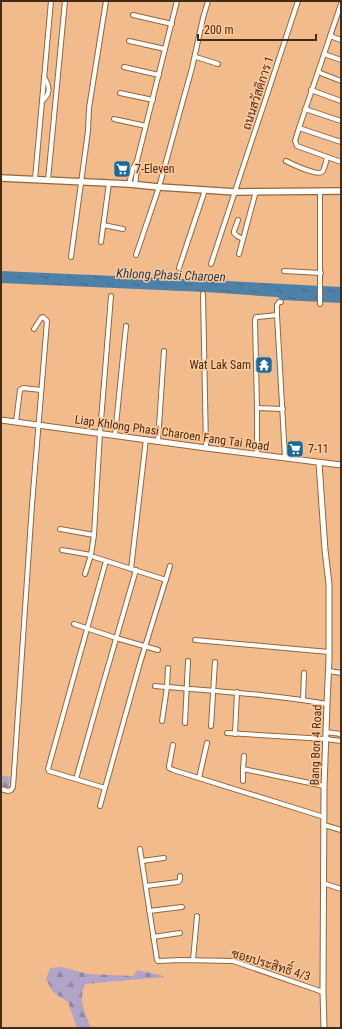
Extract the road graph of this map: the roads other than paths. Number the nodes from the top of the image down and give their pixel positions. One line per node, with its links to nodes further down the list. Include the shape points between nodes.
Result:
1 (51, 1): 37 (street)
2 (64, 1): 38 (street)
3 (106, 1): 39 (street, via 89,108)
4 (177, 1): 10 (street)
5 (208, 1): 16 (street)
6 (298, 1): 47 (street, ถนนสวัสดิการ 1)
7 (341, 4): 9 (street)
8 (133, 16): 10 (street)
9 (339, 18): 11 (street)
10 (172, 24): 14 (street)
11 (330, 36): 12 (street); 15 (street)
12 (341, 40)
13 (128, 41): 14 (street)
14 (165, 49): 21 (street)
15 (324, 54): 17 (street); 20 (street)
16 (196, 57): 18 (street); 42 (street)
17 (341, 60)
18 (218, 64)
19 (124, 67): 21 (street)
20 (318, 72): 22 (street); 23 (street)
21 (159, 75): 25 (street)
22 (341, 81)
23 (312, 90): 26 (street); 27 (street)
24 (120, 93): 25 (street)
25 (153, 100): 30 (street)
26 (341, 101)
27 (305, 109): 29 (street); 31 (street)
28 (114, 119): 30 (street)
29 (341, 121)
30 (146, 126): 41 (street)
31 (299, 128): 32 (street); 33 (street, via 295,141 297,146)
32 (341, 142)
33 (327, 157): 34 (street, via 324,169 319,173); 35 (street)
34 (286, 162)
35 (341, 162)
36 (1, 178): 37 (main road)
37 (35, 179): 38 (main road)
38 (48, 180): 39 (main road)
39 (81, 182): 40 (main road); 55 (street)
40 (109, 183): 41 (main road); 49 (street)
41 (132, 184): 42 (main road)
42 (159, 187): 43 (main road); 54 (street)
43 (205, 190): 47 (main road); 57 (street)
44 (341, 190): 46 (main road)
45 (256, 191): 46 (main road); 47 (main road); 51 (street)
46 (320, 191): 59 (street)
47 (236, 192): 56 (street, ถนนสวัสดิการ 1)
48 (238, 220): 51 (street, via 234,233)
49 (103, 225): 50 (street); 52 (street)
50 (123, 229)
51 (243, 239): 53 (street)
52 (101, 242)
53 (239, 254)
54 (136, 255)
55 (71, 257)
56 (211, 264)
57 (179, 268)
58 (284, 271): 59 (street)
59 (321, 272): 63 (street)
60 (203, 294): 78 (street)
61 (111, 296): 74 (street)
62 (281, 302): 64 (street, via 277,305)
63 (320, 303)
64 (277, 315): 69 (street, via 255,318); 70 (street)
65 (126, 326): 75 (street)
66 (34, 329): 68 (street, via 41,318 46,319)
67 (164, 351): 77 (street)
68 (41, 390): 72 (street, via 20,390); 73 (street)
69 (257, 408): 70 (street); 79 (street)
70 (283, 409): 80 (street)
71 (1, 420): 72 (street, Liap Khlong Phasi Charoen Fang Tai Road)
72 (16, 422): 73 (street, Liap Khlong Phasi Charoen Fang Tai Road)
73 (38, 425): 74 (street, Liap Khlong Phasi Charoen Fang Tai Road); 131 (street, via 13,787 12,790)
74 (100, 433): 75 (street, Liap Khlong Phasi Charoen Fang Tai Road); 84 (street)
75 (114, 435): 76 (street, Liap Khlong Phasi Charoen Fang Tai Road)
76 (146, 439): 77 (street, Liap Khlong Phasi Charoen Fang Tai Road); 89 (street)
77 (158, 441): 78 (street, Liap Khlong Phasi Charoen Fang Tai Road)
78 (206, 448): 79 (street, Liap Khlong Phasi Charoen Fang Tai Road)
79 (257, 454): 80 (street, Liap Khlong Phasi Charoen Fang Tai Road)
80 (285, 458): 81 (street, Liap Khlong Phasi Charoen Fang Tai Road)
81 (320, 463): 82 (street, Liap Khlong Phasi Charoen Fang Tai Road); 99 (street, Bang Bon 4 Road, via 329,584)
82 (341, 465)
83 (60, 529): 84 (street)
84 (94, 535): 86 (street)
85 (62, 550): 86 (street)
86 (93, 556): 87 (street); 91 (street)
87 (106, 561): 89 (street); 94 (street)
88 (170, 566): 92 (street)
89 (131, 569): 90 (street)
90 (136, 570): 92 (street); 95 (street)
91 (85, 574)
92 (166, 580): 97 (street)
93 (74, 624): 94 (street)
94 (87, 628): 95 (street); 127 (street, via 48,768 49,771)
95 (116, 638): 97 (street); 127 (street)
96 (195, 640): 99 (street)
97 (145, 646): 98 (street); 130 (street)
98 (158, 650)
99 (329, 652): 103 (street, Bang Bon 4 Road)
100 (188, 661): 108 (street)
101 (215, 662): 109 (street)
102 (168, 668): 107 (street)
103 (329, 671): 105 (street); 112 (street, Bang Bon 4 Road)
104 (304, 673): 111 (street)
105 (341, 673)
106 (155, 686): 107 (street)
107 (167, 687): 108 (street); 113 (street)
108 (186, 689): 109 (street); 114 (street)
109 (214, 691): 110 (street); 115 (street)
110 (237, 692): 111 (street); 118 (street)
111 (303, 700): 112 (street)
112 (326, 704): 116 (street, Bang Bon 4 Road)
113 (162, 721)
114 (185, 723)
115 (211, 726)
116 (326, 732): 119 (street); 120 (street, Bang Bon 4 Road)
117 (226, 733): 118 (street)
118 (235, 734): 120 (street)
119 (341, 734)
120 (326, 739): 121 (street); 129 (street, Bang Bon 4 Road)
121 (341, 741)
122 (207, 743): 126 (street)
123 (173, 745): 126 (street, via 169,768)
124 (244, 756): 125 (street)
125 (243, 769): 128 (street); 129 (street)
126 (199, 778): 133 (street)
127 (76, 779): 130 (street)
128 (243, 781)
129 (324, 786): 133 (street, Bang Bon 4 Road)
130 (105, 788): 132 (street)
131 (1, 789)
132 (100, 806)
133 (324, 817): 134 (street, Bang Bon 4 Road)
134 (324, 825): 135 (street); 140 (street, Bang Bon 4 Road)
135 (341, 830)
136 (140, 849): 138 (street, ซอยประสิทธิ์ 4/3)
137 (164, 858): 138 (street)
138 (142, 861): 141 (street, ซอยประสิทธิ์ 4/3)
139 (180, 876): 141 (street, via 178,882)
140 (324, 883): 142 (street); 149 (street, Bang Bon 4 Road)
141 (146, 886): 144 (street, ซอยประสิทธิ์ 4/3)
142 (341, 888)
143 (182, 907): 144 (street)
144 (149, 912): 147 (street, ซอยประสิทธิ์ 4/3)
145 (196, 916): 148 (street)
146 (180, 933): 147 (street)
147 (153, 937): 148 (street, ซอยประสิทธิ์ 4/3, via 158,961)
148 (193, 960): 149 (street, ซอยประสิทธิ์ 4/3, via 233,961)
149 (323, 992): 150 (street, Bang Bon 4 Road)
150 (324, 1028)

